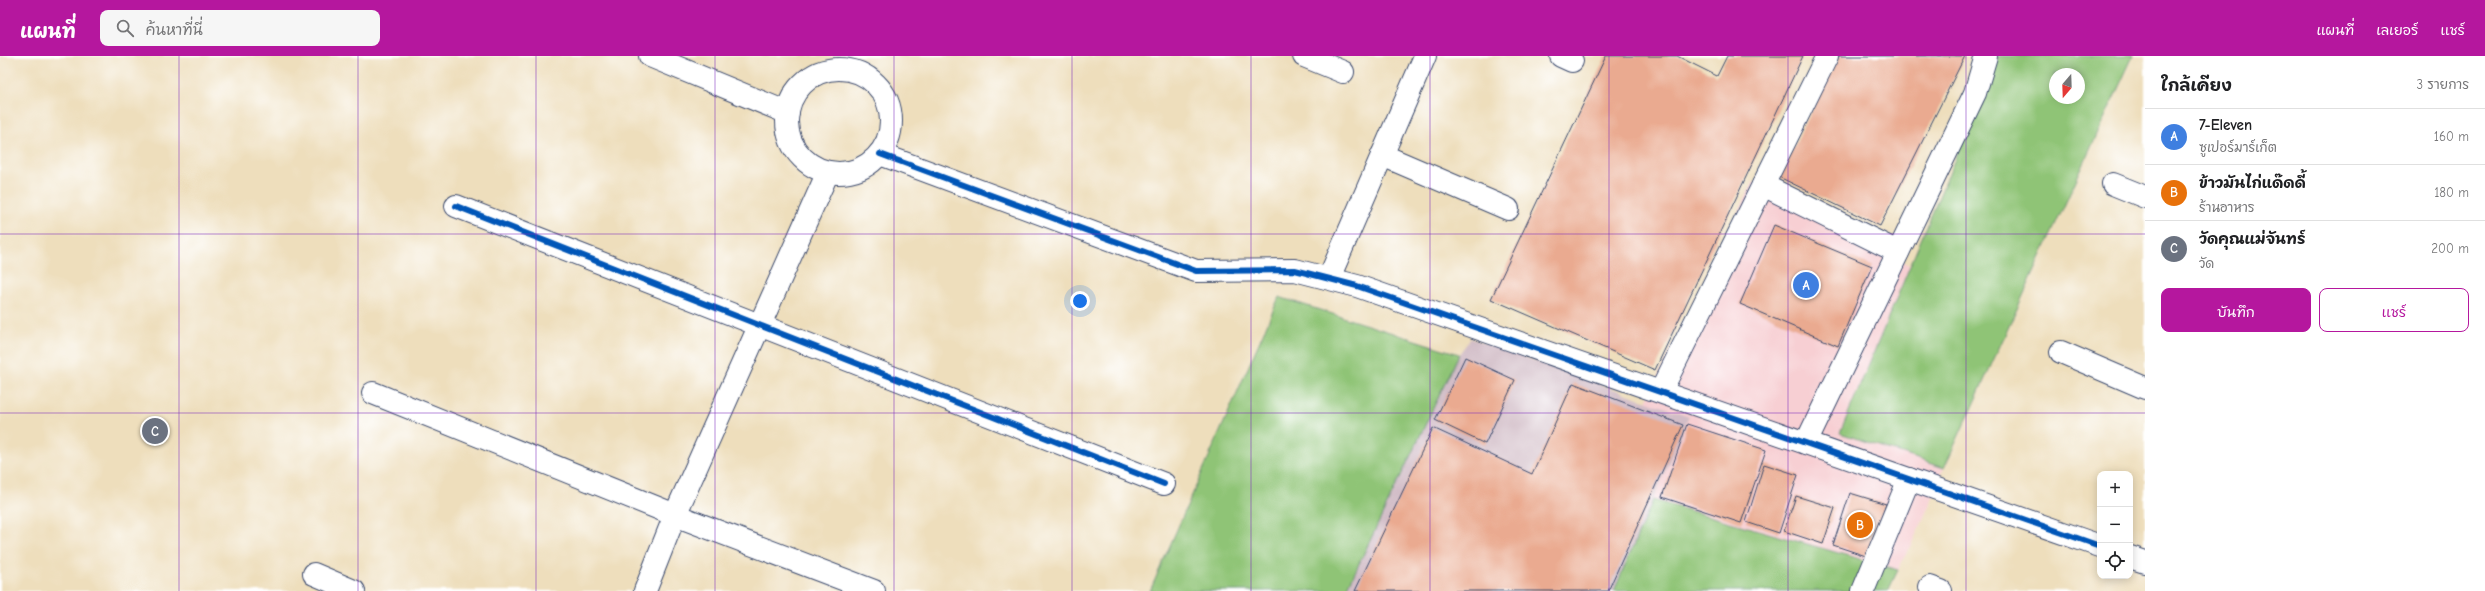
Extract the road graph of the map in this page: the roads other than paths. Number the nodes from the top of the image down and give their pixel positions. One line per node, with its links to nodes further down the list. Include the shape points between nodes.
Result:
1 (650, 56): 8 (street)
2 (1304, 56): 7 (street)
3 (1425, 56): 10 (street)
4 (1826, 56): 13 (street)
5 (1986, 56): 17 (street, via 1975,93)
6 (861, 64): 8 (street, via 813,76 801,85 792,98); 9 (street, via 884,93 890,108 892,124 888,140)
7 (1343, 72)
8 (788, 113): 11 (street, via 787,128 792,143 801,156 813,166)
9 (880, 154): 11 (street, via 869,164 856,170); 18 (street, via 1196,271 1295,270)
10 (1382, 155): 16 (street); 18 (street)
11 (828, 172): 19 (street)
12 (2113, 184): 14 (street)
13 (1763, 185): 17 (street); 22 (street)
14 (2145, 198)
15 (456, 206): 19 (street)
16 (1508, 209)
17 (1898, 252): 24 (street)
18 (1328, 278): 22 (street)
19 (761, 326): 26 (street); 27 (street)
20 (2061, 352): 21 (street)
21 (2145, 388)
22 (1661, 391): 24 (street)
23 (373, 393): 27 (street)
24 (1806, 443): 25 (street)
25 (1909, 479): 28 (street); 35 (street)
26 (1164, 484)
27 (675, 515): 33 (street); 34 (street)
28 (2097, 545)
29 (2133, 558): 30 (street)
30 (2145, 562)
31 (314, 574): 32 (street)
32 (354, 591)
33 (645, 591)
34 (874, 591)
35 (1863, 591)

